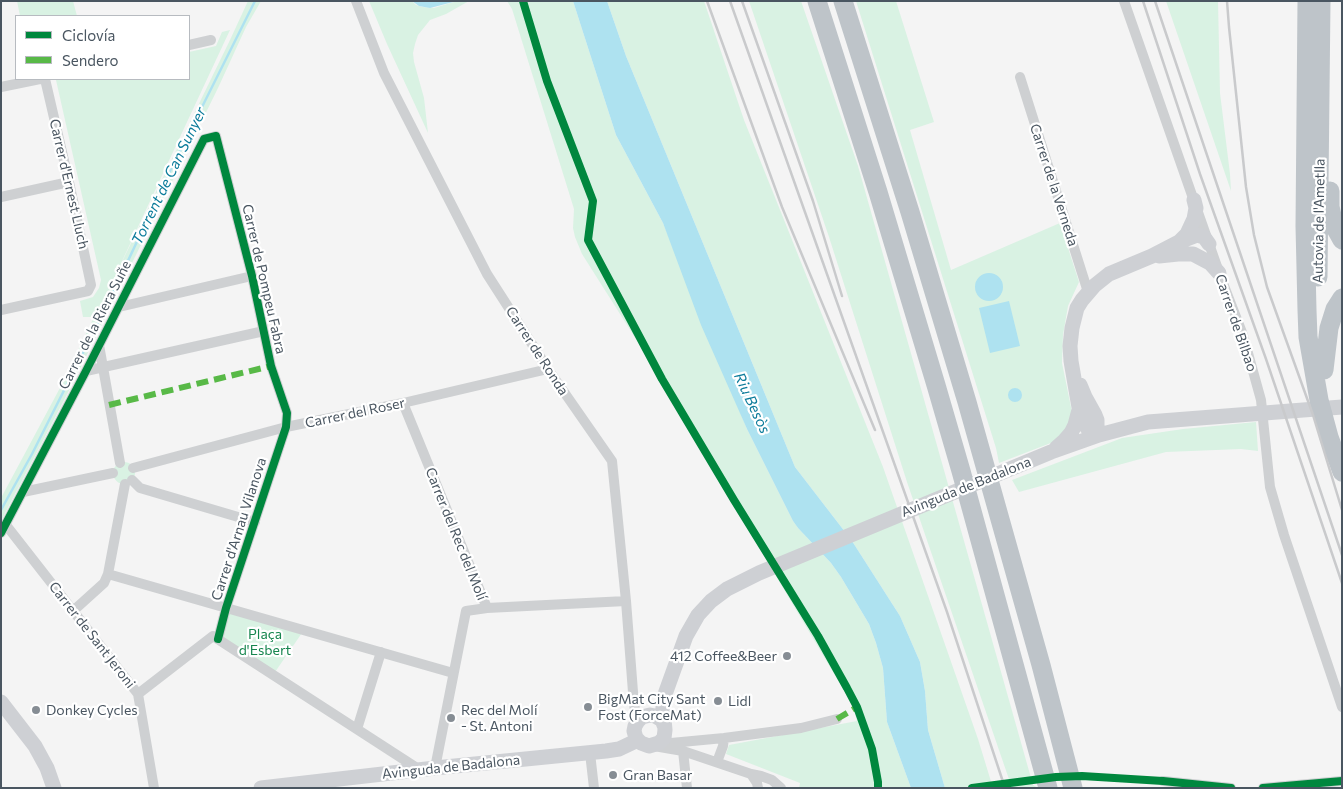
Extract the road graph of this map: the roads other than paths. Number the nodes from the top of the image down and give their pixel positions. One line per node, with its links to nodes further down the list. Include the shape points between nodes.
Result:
1 (356, 1): 29 (street, Carrer de Ronda, via 384,72 487,274)
2 (817, 1): 81 (highway, via 936,385)
3 (843, 1): 82 (highway, via 967,402)
4 (1124, 1): 16 (street, Carrer de Bilbao)
5 (1307, 1): 38 (highway, via 1306,310 1319,400)
6 (1322, 1): 18 (highway, via 1330,207); 30 (highway, Autovia de l'Ametlla, via 1318,294)
7 (211, 40): 8 (street)
8 (190, 45)
9 (1020, 77): 22 (street, Carrer de la Verneda)
10 (35, 80): 12 (street)
11 (45, 80): 14 (street, Carrer d'Ernest Lluch)
12 (1, 87)
13 (216, 136): 21 (street, Carrer de Pompeu Fabra); 24 (street, Carrer de la Riera Suñe, via 204,139)
14 (69, 182): 15 (street); 25 (street, Carrer d'Ernest Lluch, via 90,288)
15 (1, 197)
16 (1194, 200): 17 (street, Carrer de Bilbao); 19 (street, via 1194,219)
17 (1207, 239): 19 (street, via 1196,251); 20 (street, Carrer de Bilbao)
18 (1342, 240)
19 (1183, 248): 20 (street, via 1210,263); 22 (street, via 1152,256 1110,274)
20 (1219, 273): 59 (street, Carrer de Bilbao, via 1243,335 1261,400 1270,487)
21 (252, 276): 24 (street); 26 (street, Carrer de Pompeu Fabra)
22 (1088, 292): 34 (street, via 1077,308 1070,338 1071,361)
23 (1342, 298): 30 (highway, via 1329,328)
24 (119, 307): 27 (street, Carrer de la Riera Suñe)
25 (1, 310)
26 (264, 331): 28 (street); 36 (street, Carrer de Pompeu Fabra, via 271,366 287,414)
27 (99, 345): 28 (street); 31 (street, Carrer de la Riera Suñe)
28 (103, 368): 31 (street); 40 (street)
29 (548, 369): 32 (street, Carrer del Roser); 49 (street, Carrer de Ronda, via 612,461)
30 (1324, 370): 38 (highway, Autovia de l'Ametlla)
31 (86, 371): 45 (street, Carrer de la Riera Suñe)
32 (403, 403): 36 (street, Carrer del Roser); 51 (street, Carrer del Rec del Molí)
33 (1342, 407): 35 (street, Avinguda de Badalona)
34 (1085, 408): 35 (street, via 1118,423); 37 (street, via 1081,419); 39 (street, via 1065,440)
35 (1148, 422): 37 (street, Avinguda de Badalona)
36 (286, 427): 41 (street, Carrer del Roser); 46 (street, Carrer d'Arnau Vilanova)
37 (1095, 435): 39 (street, Avinguda de Badalona)
38 (1335, 438): 42 (highway, Autovia de l'Ametlla)
39 (1052, 452): 57 (street, Avinguda de Badalona, via 727,589 698,615 686,636)
40 (120, 463): 41 (street, via 128,463); 43 (street)
41 (133, 468): 44 (street, via 134,475)
42 (1342, 472)
43 (113, 473): 44 (street, via 119,483); 45 (street)
44 (128, 482): 46 (street); 48 (street)
45 (23, 492): 47 (street, Carrer de la Riera Suñe)
46 (255, 522): 50 (street, Carrer d'Arnau Vilanova)
47 (4, 529): 52 (street, Carrer de Sant Jeroni)
48 (108, 574): 50 (street); 52 (street, via 104,583)
49 (626, 601): 51 (street); 60 (street, Carrer de Ronda, via 634,704)
50 (226, 608): 53 (street, Carrer d'Arnau Vilanova); 54 (street)
51 (487, 608): 55 (street, Carrer del Rec del Molí, via 466,611)
52 (73, 611): 56 (street, Carrer de Sant Jeroni)
53 (215, 637): 56 (street); 62 (street)
54 (381, 652): 55 (street); 62 (street)
55 (453, 674): 69 (street, Carrer del Rec del Molí)
56 (138, 694): 75 (street, Carrer de Sant Jeroni)
57 (664, 697): 60 (street, Avinguda de Badalona); 63 (street, Avinguda de Badalona)
58 (1, 702): 74 (street, via 35,746)
59 (1342, 707)
60 (644, 718): 63 (street, via 656,716 662,720); 65 (street, via 635,726)
61 (837, 719): 64 (street, via 801,728)
62 (357, 729): 69 (street)
63 (664, 738): 64 (street); 65 (street, via 649,746); 66 (street); 66 (street)
64 (724, 738): 68 (street)
65 (638, 740): 67 (street, Avinguda de Badalona, via 619,749)
66 (683, 751): 68 (street); 78 (street)
67 (590, 752): 69 (street, Avinguda de Badalona); 77 (street)
68 (717, 762): 70 (street)
69 (428, 769): 73 (street, Avinguda de Badalona)
70 (751, 774): 79 (street); 80 (street, via 772,780)
71 (1342, 780): 84 (street)
72 (1163, 781): 83 (street)
73 (286, 786): 76 (street, Avinguda de Badalona)
74 (54, 788)
75 (154, 788)
76 (261, 788)
77 (594, 788)
78 (687, 788)
79 (758, 788)
80 (781, 788)
81 (1048, 788)
82 (1073, 788)
83 (1231, 788)
84 (1263, 788)

